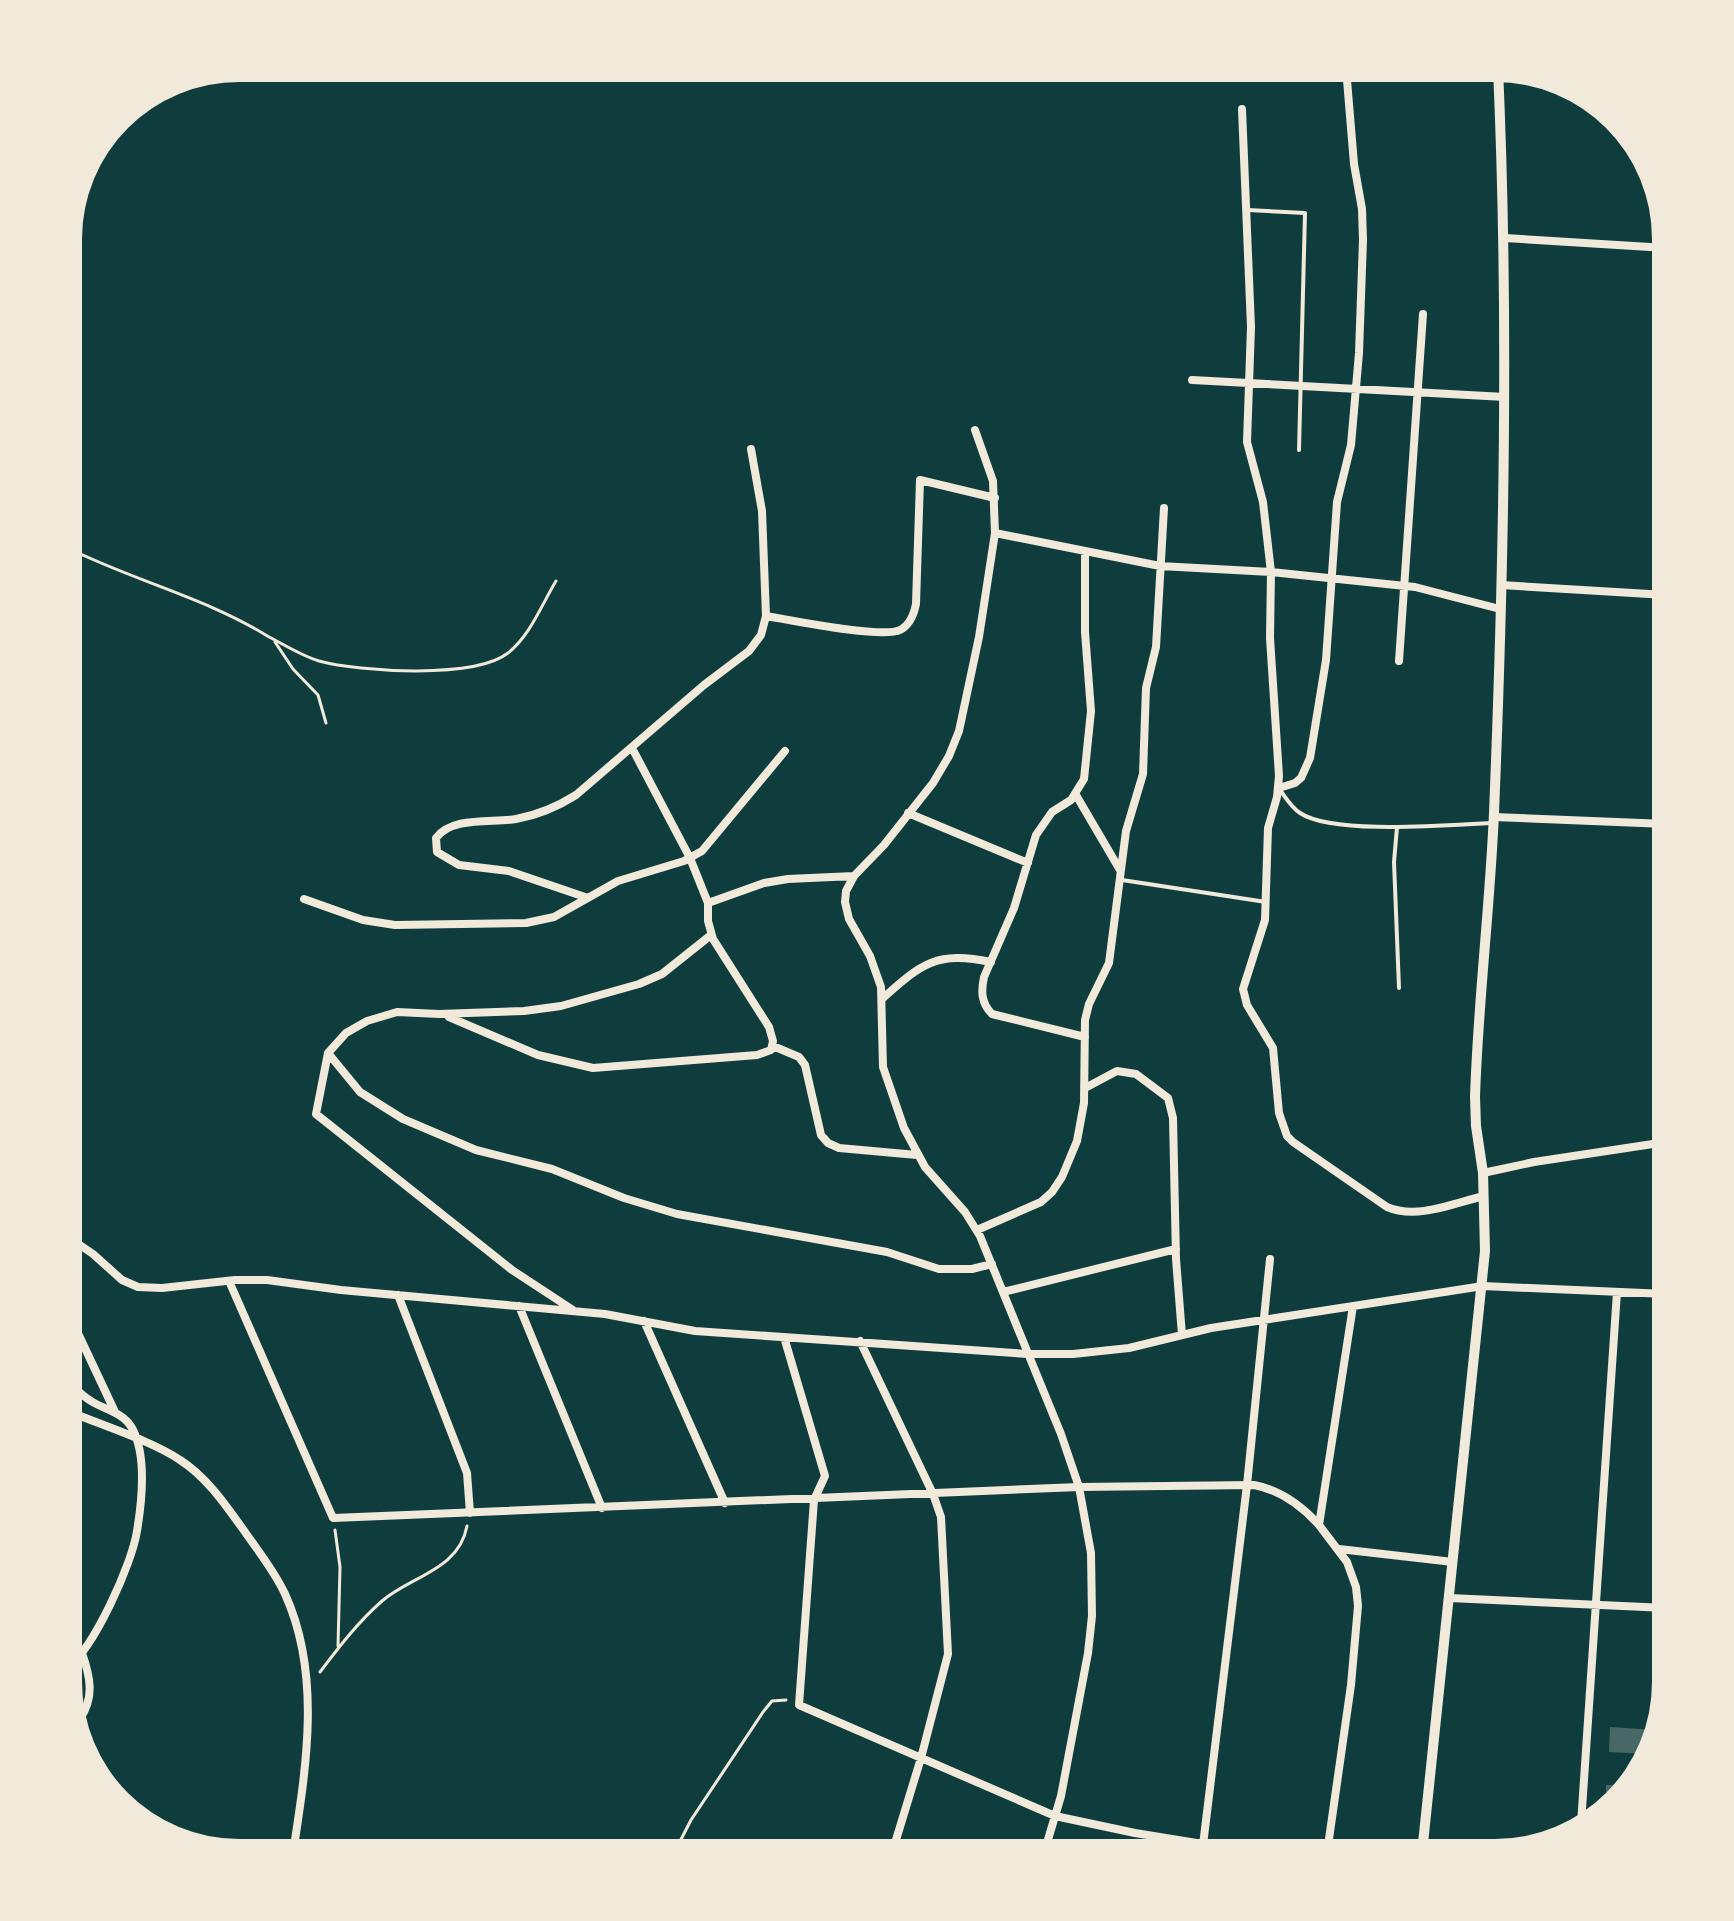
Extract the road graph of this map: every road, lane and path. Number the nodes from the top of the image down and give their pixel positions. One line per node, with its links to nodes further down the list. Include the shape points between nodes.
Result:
1 (1347, 82): 11 (street, via 1363,240)
2 (1499, 82): 5 (street)
3 (1242, 109): 4 (street)
4 (1246, 210): 9 (street); 10 (lane, via 1305,213)
5 (1505, 238): 6 (street); 13 (street)
6 (1652, 247)
7 (1423, 314): 12 (street)
8 (1192, 380): 9 (street)
9 (1248, 383): 10 (street); 23 (street, via 1247,442 1263,502)
10 (1300, 386): 11 (street); 16 (lane)
11 (1356, 389): 12 (street); 24 (street)
12 (1418, 392): 13 (street); 26 (street)
13 (1505, 397): 27 (street)
14 (975, 430): 17 (street, via 990,466)
15 (751, 449): 30 (street, via 762,511)
16 (1299, 450)
17 (995, 498): 19 (street); 30 (street, via 920,480 916,604 900,630 879,632)
18 (1164, 508): 22 (street)
19 (995, 533): 20 (street); 38 (street, via 959,731 943,768)
20 (1085, 551): 22 (street); 37 (street, via 1091,725 1084,779)
21 (82, 554): 31 (path, via 211,606)
22 (1160, 566): 23 (street); 44 (street, via 1156,647 1146,688 1143,774)
23 (1271, 572): 24 (street); 36 (street)
24 (1331, 577): 26 (street); 36 (street, via 1326,660 1310,758 1301,778)
25 (556, 581): 31 (path, via 514,648 470,668 342,666 308,657)
26 (1404, 585): 29 (street); 32 (street)
27 (1501, 585): 28 (street); 29 (street)
28 (1652, 594)
29 (1500, 609): 39 (street)
30 (766, 616): 34 (street, via 757,643)
31 (269, 637): 33 (path, via 318,695)
32 (1399, 661)
33 (326, 723)
34 (632, 748): 42 (street); 46 (street, via 562,804 515,819 457,825 436,838 437,852 459,865 509,871)
35 (785, 751): 42 (street, via 714,838)
36 (1279, 788): 41 (lane, via 1292,807 1315,820); 48 (street, via 1269,822)
37 (1076, 795): 43 (street, via 1043,823); 44 (street)
38 (908, 813): 43 (street); 45 (street)
39 (1493, 820): 40 (street); 41 (lane); 61 (street, via 1475,1097)
40 (1652, 824)
41 (1397, 827): 52 (lane)
42 (690, 858): 46 (street, via 618,881); 49 (street)
43 (1028, 863): 51 (street)
44 (1120, 875): 48 (lane); 55 (street, via 1109,963 1089,1004)
45 (854, 876): 49 (street, via 764,883); 53 (street, via 845,910 877,972)
46 (588, 898): 47 (street, via 542,921 420,926 363,920)
47 (304, 899)
48 (1266, 902): 62 (street, via 1262,933 1243,989 1275,1056 1279,1113 1287,1136 1401,1213)
49 (708, 903): 50 (street)
50 (711, 935): 54 (street, via 662,974 605,994 534,1010); 56 (street, via 768,1023)
51 (991, 962): 53 (street, via 940,959 912,972); 55 (street, via 982,988 992,1014)
52 (1399, 988)
53 (883, 998): 60 (street, via 883,1067)
54 (439, 1014): 56 (street, via 538,1055 593,1068 763,1054); 57 (street, via 383,1015 346,1033)
55 (1085, 1037): 58 (street)
56 (773, 1046): 60 (street, via 805,1065 821,1135 828,1143)
57 (328, 1053): 67 (street, via 360,1092 403,1119 476,1150 552,1169 624,1198 677,1214 887,1252 939,1269); 76 (street, via 316,1114 512,1270)
58 (1085, 1088): 63 (street, via 1077,1141 1052,1192); 65 (street, via 1110,1073 1125,1071 1168,1098)
59 (1652, 1144): 61 (street)
60 (917, 1155): 63 (street)
61 (1483, 1173): 62 (street)
62 (1484, 1196): 69 (street)
63 (977, 1230): 67 (street)
64 (82, 1248): 68 (street, via 130,1285 162,1288)
65 (1176, 1249): 70 (street); 79 (street)
66 (1270, 1259): 77 (street)
67 (992, 1264): 70 (street)
68 (229, 1281): 73 (street, via 267,1280); 95 (street)
69 (1483, 1286): 71 (street); 75 (street); 98 (street)
70 (1003, 1292): 83 (street)
71 (1617, 1292): 72 (street); 100 (street)
72 (1652, 1293)
73 (398, 1295): 74 (street); 94 (street, via 467,1473)
74 (519, 1306): 76 (street); 93 (street)
75 (1353, 1306): 77 (street); 96 (street)
76 (574, 1311): 78 (street)
77 (1264, 1319): 79 (street); 88 (street)
78 (644, 1321): 80 (street, via 695,1331); 92 (street)
79 (1182, 1335): 83 (street, via 1129,1348)
80 (784, 1337): 81 (street); 91 (street, via 825,1476)
81 (860, 1341): 83 (street); 90 (street)
82 (82, 1342): 85 (street)
83 (1028, 1354): 89 (street)
84 (82, 1393): 85 (street)
85 (115, 1413): 87 (street, via 129,1423)
86 (82, 1417): 87 (street)
87 (138, 1441): 103 (street, via 137,1532 101,1621); 104 (street, via 197,1473 267,1563 295,1620)
88 (1247, 1485): 89 (street); 96 (street, via 1281,1494); 115 (street)
89 (1079, 1487): 90 (street); 109 (street, via 1091,1553 1092,1616)
90 (933, 1494): 91 (street); 107 (street, via 941,1517 948,1654)
91 (814, 1500): 92 (street); 105 (street)
92 (725, 1503): 93 (street)
93 (602, 1508): 94 (street)
94 (470, 1513): 95 (street); 102 (path, via 463,1540 446,1561 386,1598)
95 (333, 1518): 102 (path, via 340,1567)
96 (1319, 1525): 97 (street)
97 (1339, 1549): 98 (street); 116 (street, via 1354,1579 1357,1616)
98 (1453, 1562): 99 (street)
99 (1449, 1598): 100 (street); 117 (street)
100 (1596, 1605): 101 (street); 108 (street)
101 (1652, 1607)
102 (337, 1649): 104 (path)
103 (82, 1653): 106 (street, via 91,1689)
104 (308, 1687): 110 (street)
105 (799, 1705): 107 (street); 111 (path, via 777,1699 763,1712)
106 (85, 1712)
107 (921, 1758): 109 (street); 112 (street)
108 (1582, 1813)
109 (1055, 1816): 113 (street); 114 (street)
110 (295, 1839)
111 (681, 1839)
112 (896, 1839)
113 (1048, 1839)
114 (1157, 1839)
115 (1203, 1839)
116 (1329, 1839)
117 (1423, 1839)

